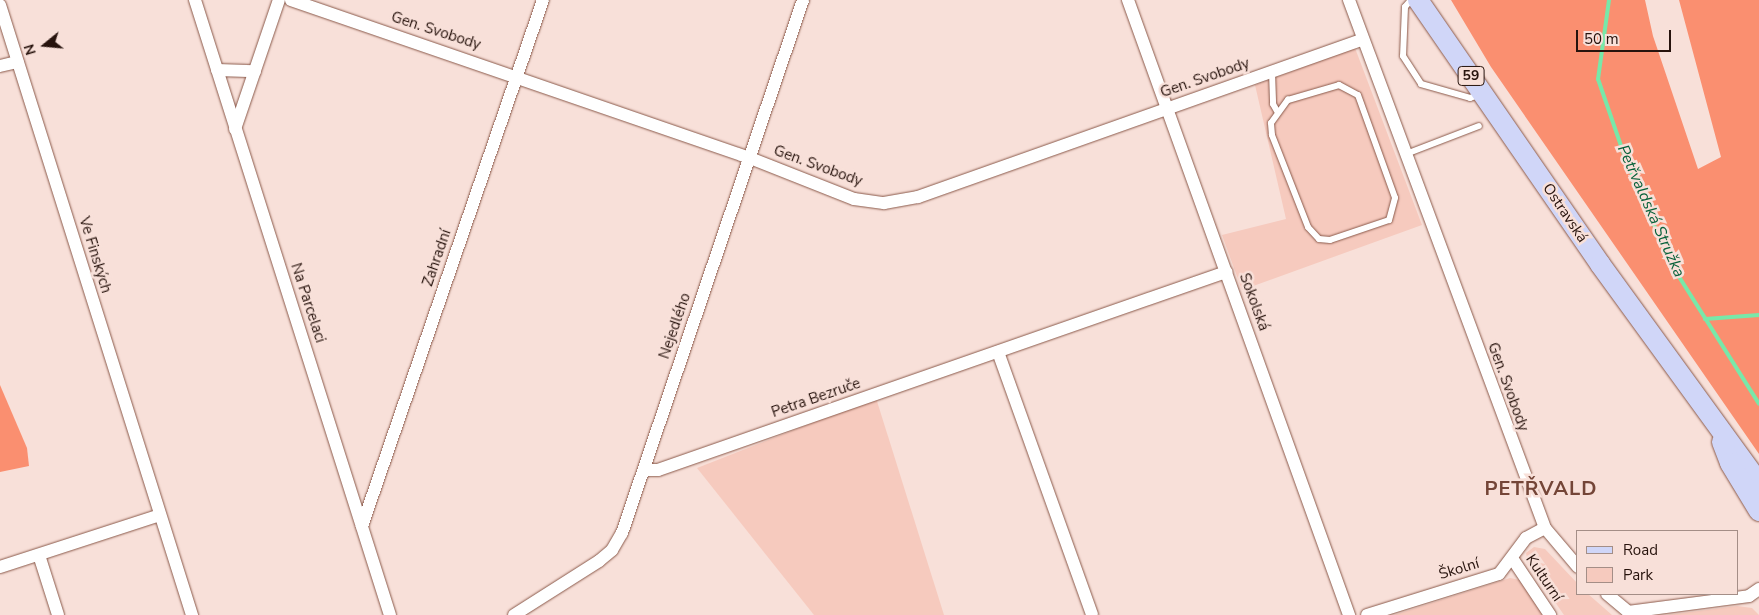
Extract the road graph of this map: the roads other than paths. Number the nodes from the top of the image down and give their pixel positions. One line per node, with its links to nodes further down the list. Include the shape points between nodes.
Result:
1 (195, 0): 14 (street, Na Parcelaci)
2 (279, 0): 15 (street)
3 (291, 0): 17 (street, Gen. Svobody)
4 (542, 0): 17 (street, Zahradní)
5 (803, 0): 24 (street, Nejedlého)
6 (1128, 0): 19 (street, Sokolská)
7 (1349, 0): 11 (street, Gen. Svobody)
8 (1411, 0): 18 (lane, via 1405,7 1403,56 1421,84 1470,98)
9 (1418, 0): 18 (main road, Ostravská / 59)
10 (0, 5): 12 (street, Ve Finských)
11 (1363, 39): 16 (street, Gen. Svobody); 23 (street, Gen. Svobody)
12 (18, 62): 13 (street); 31 (street, Ve Finských)
13 (0, 66)
14 (217, 70): 15 (street); 22 (street, Na Parcelaci)
15 (255, 72): 22 (street)
16 (1272, 72): 19 (street, Gen. Svobody); 20 (lane, via 1273,104)
17 (517, 76): 24 (street, Gen. Svobody); 32 (street, Zahradní)
18 (1483, 93): 27 (main road, Ostravská / 59)
19 (1168, 108): 24 (street, Gen. Svobody, via 918,197 884,203 854,199); 25 (street, Sokolská)
20 (1277, 111): 20 (lane, via 1271,123 1272,136 1308,227 1319,239 1330,240 1389,220 1395,198 1358,95 1339,85 1288,100)
21 (1479, 126): 23 (lane)
22 (235, 129): 32 (street, Na Parcelaci)
23 (1406, 154): 33 (street, Gen. Svobody)
24 (750, 158): 28 (street, Nejedlého)
25 (1226, 272): 26 (street, Petra Bezruče); 46 (street, Sokolská)
26 (998, 352): 28 (street, Petra Bezruče, via 658,470); 45 (street)
27 (1714, 424): 29 (main road, Ostravská, via 1742,455); 30 (main road, Ostravská, via 1730,463)
28 (644, 470): 44 (street, Nejedlého, via 622,532 612,550)
29 (1759, 483)
30 (1759, 511)
31 (160, 516): 34 (street); 42 (street, Ve Finských)
32 (362, 526): 43 (street, Na Parcelaci)
33 (1545, 528): 35 (street, Školní, via 1526,538); 36 (street, Gen. Svobody)
34 (39, 555): 37 (street); 41 (street)
35 (1512, 558): 47 (street, Školní, via 1499,574); 48 (street, Kulturní)
36 (1576, 565)
37 (0, 567)
38 (1608, 595): 40 (street)
39 (1756, 595): 40 (street)
40 (1630, 614)
41 (58, 615)
42 (192, 615)
43 (390, 615)
44 (514, 615)
45 (1092, 615)
46 (1348, 615)
47 (1367, 615)
48 (1550, 615)

